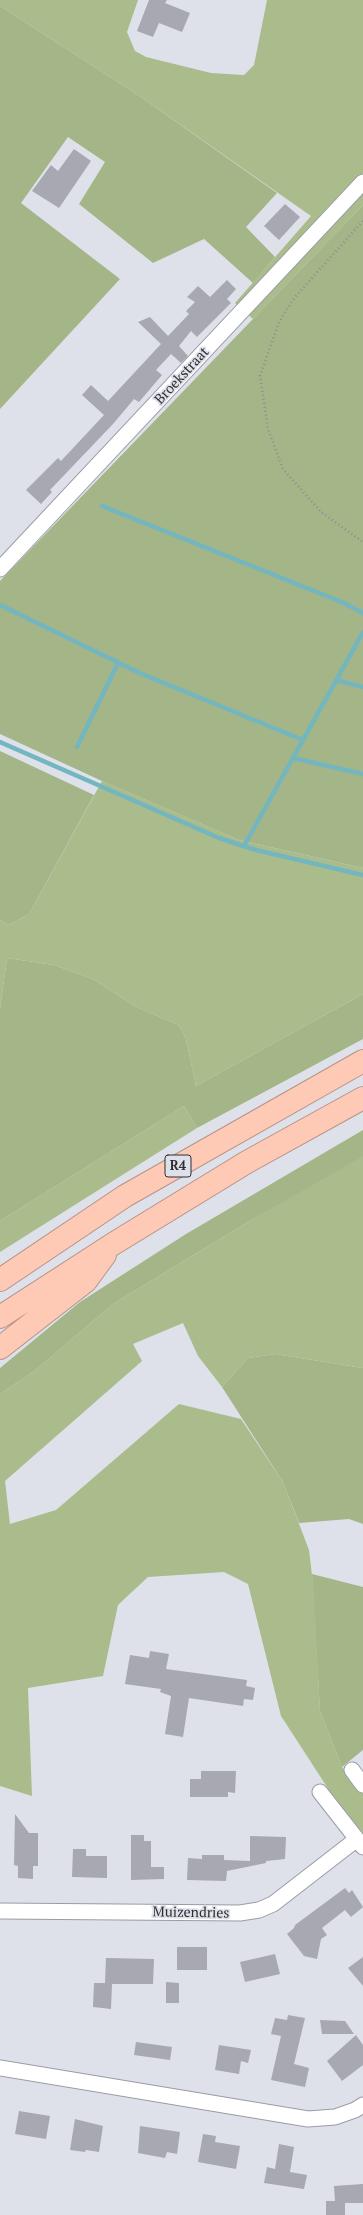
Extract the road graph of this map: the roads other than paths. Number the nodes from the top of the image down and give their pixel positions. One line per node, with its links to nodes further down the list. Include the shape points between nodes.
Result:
1 (363, 182): 2 (street, Broekstraat)
2 (0, 569)
3 (363, 1061): 6 (highway, R4, via 125,1196)
4 (363, 1098): 5 (highway, R4, via 247,1162)
5 (113, 1244): 7 (highway, R4); 8 (highway, via 86,1281)
6 (0, 1280)
7 (0, 1317)
8 (0, 1348)
9 (352, 1770): 10 (street)
10 (363, 1785)
11 (320, 1792): 12 (street)
12 (360, 1843): 13 (street, Muizendries, via 273,1904 240,1914)
13 (0, 1911)
14 (0, 2068): 15 (street, via 308,2119 335,2117 355,2110)
15 (363, 2104)

